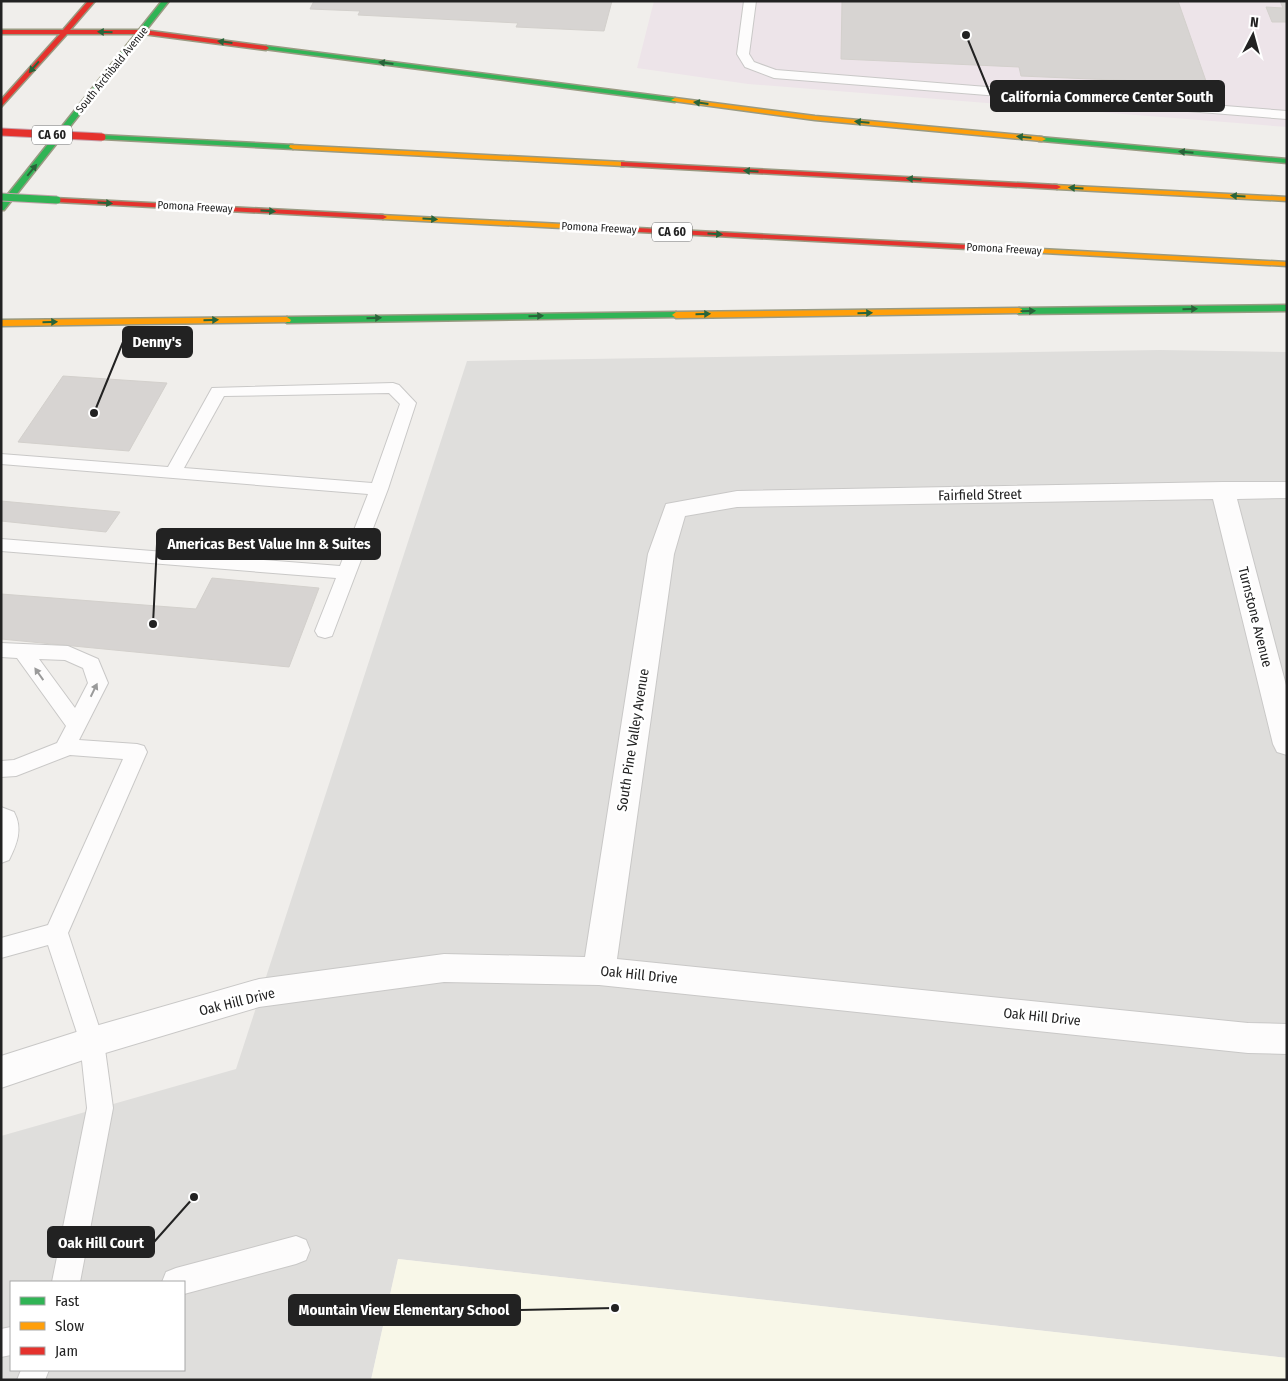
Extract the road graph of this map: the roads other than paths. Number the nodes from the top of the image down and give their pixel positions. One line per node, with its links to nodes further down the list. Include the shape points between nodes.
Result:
1 (92, 1): 4 (main road)
2 (166, 1): 6 (main road, South Archibald Avenue)
3 (750, 1): 8 (lane, via 743,54 749,64 774,74)
4 (66, 31): 5 (main road); 6 (main road, one-way to 4); 7 (main road, one-way to 7)
5 (1, 32)
6 (144, 32): 10 (main road, one-way to 6, via 815,118); 13 (main road, South Archibald Avenue, one-way to 6)
7 (1, 105)
8 (1287, 115)
9 (1, 132): 12 (main road, CA 60, one-way to 9, bridge)
10 (1287, 161)
11 (1, 197): 14 (main road, Pomona Freeway / CA 60, one-way to 14, bridge)
12 (1287, 199)
13 (1, 208)
14 (1287, 264)
15 (1287, 308): 16 (main road, one-way to 15)
16 (1, 323)
17 (1, 459): 18 (lane)
18 (173, 473): 19 (lane); 19 (lane, via 218,391 393,388 408,402)
19 (379, 489): 24 (lane)
20 (1222, 490): 21 (street, Fairfield Street); 22 (street, Fairfield Street, via 737,499); 29 (street, Turnstone Avenue)
21 (1287, 490)
22 (675, 510): 36 (street, South Pine Valley Avenue, via 661,554)
23 (1, 545): 24 (lane)
24 (347, 574): 25 (lane)
25 (325, 631)
26 (1, 650): 27 (lane)
27 (23, 651): 28 (lane, one-way to 27); 28 (lane, one-way to 27, via 98,683 91,664 68,653)
28 (76, 725): 30 (lane)
29 (1287, 744)
30 (64, 749): 31 (lane, via 16,768); 34 (lane, via 137,752)
31 (1, 769)
32 (1, 816): 33 (lane, via 6,818 8,839)
33 (1, 854)
34 (56, 933): 35 (lane); 38 (lane)
35 (1, 948)
36 (599, 971): 37 (street, Oak Hill Drive, via 1248,1038); 38 (street, Oak Hill Drive, via 444,968 278,991)
37 (1287, 1039)
38 (92, 1042): 39 (street, Oak Hill Drive); 41 (lane, via 100,1108)
39 (1, 1072)
40 (296, 1250): 42 (lane)
41 (66, 1281)
42 (180, 1281)

